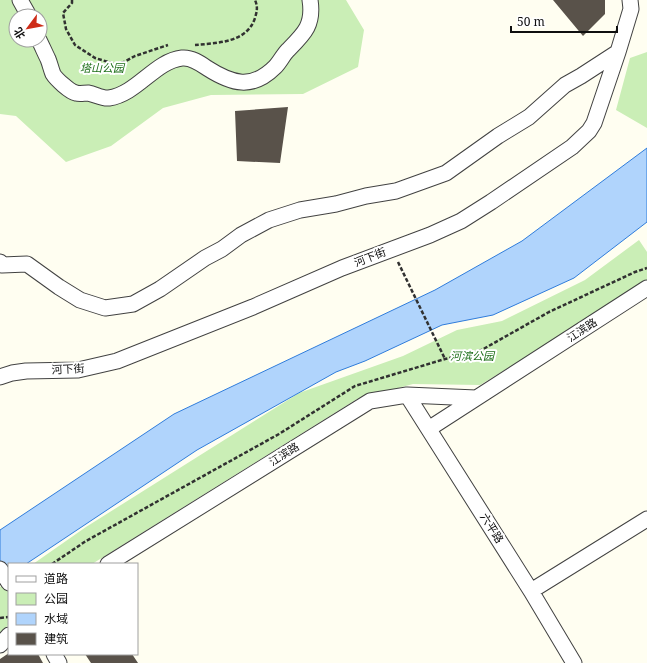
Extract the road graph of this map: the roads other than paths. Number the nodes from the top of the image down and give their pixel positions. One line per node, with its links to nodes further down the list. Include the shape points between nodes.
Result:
1 (310, 0): 3 (street, via 309,25 301,38 265,76 249,83 235,82 185,57 163,65 121,95 107,98 88,93 74,93 53,74)
2 (630, 0): 4 (street, 河下街, via 631,9)
3 (43, 48)
4 (618, 52): 5 (street, via 565,85 529,117 446,173 396,191 300,210 269,220 132,304 105,308 80,300 27,264 2,265); 7 (street, 河下街, via 589,131 572,147 461,220 430,235 342,268 253,307 117,361 78,370 26,371)
5 (0, 262)
6 (647, 288): 9 (street, 江滨路)
7 (0, 377)
8 (408, 394): 9 (street, 江滨路); 10 (street, 六平路); 12 (street, 江滨路, via 370,401)
9 (476, 398): 10 (street, 江滨路)
10 (430, 428): 15 (street, 六平路)
11 (647, 519): 15 (street)
12 (110, 563)
13 (0, 569): 14 (street)
14 (8, 581)
15 (531, 591): 18 (street, 六平路)
16 (8, 636): 17 (street)
17 (0, 645)
18 (574, 663)

